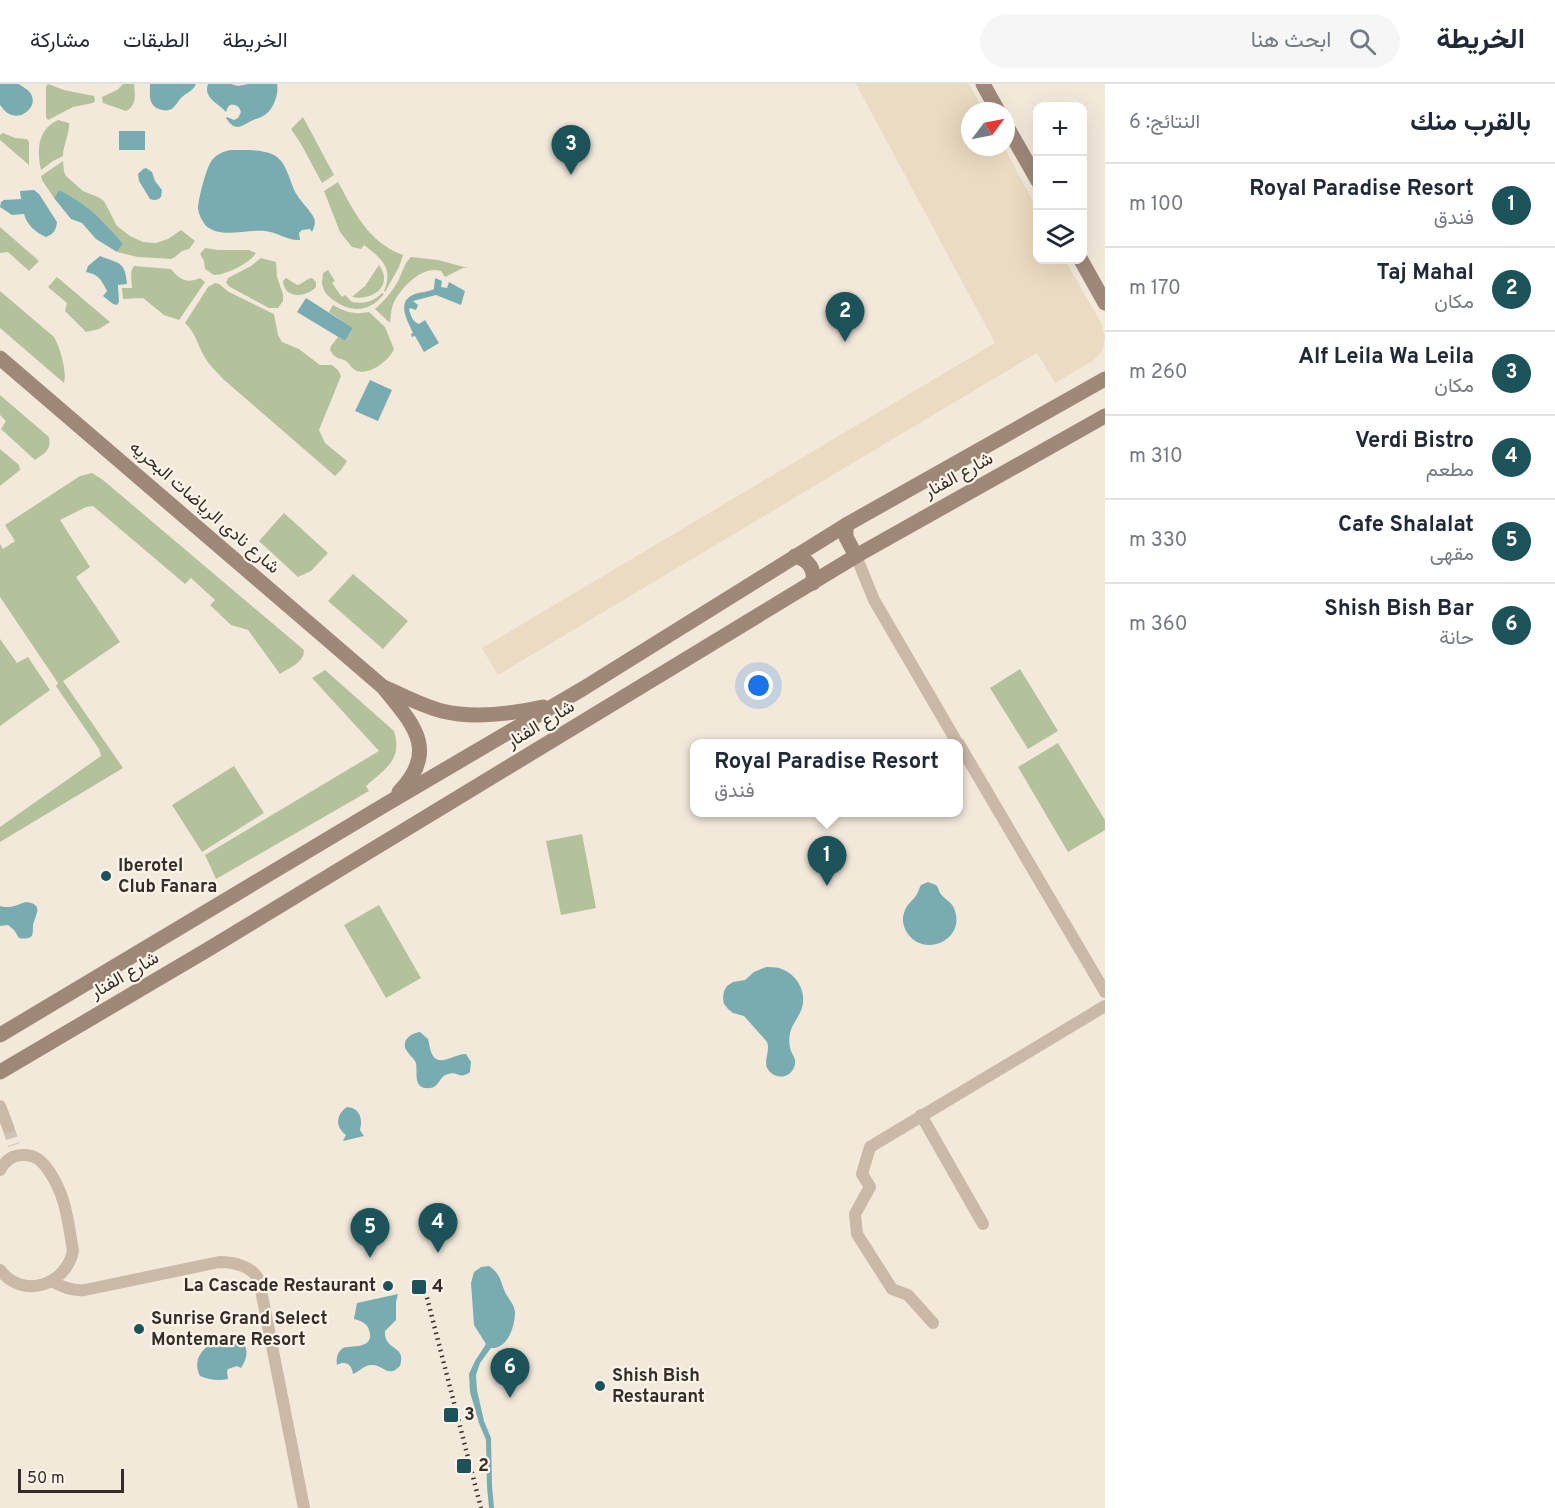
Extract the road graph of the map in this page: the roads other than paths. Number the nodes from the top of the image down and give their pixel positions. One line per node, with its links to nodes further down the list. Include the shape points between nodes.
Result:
1 (983, 84): 2 (main road)
2 (993, 102)
3 (1015, 141): 4 (main road)
4 (1033, 172)
5 (1083, 264): 6 (main road)
6 (1105, 303)
7 (0, 358): 14 (main road, شارع نادى الرياضات البحريه)
8 (1105, 380): 10 (main road, شارع الفنار)
9 (1105, 416): 12 (main road, شارع الفنار)
10 (846, 525): 11 (main road, شارع الفنار); 12 (main road, via 846,537)
11 (795, 556): 13 (main road, via 810,565); 15 (main road, شارع الفنار)
12 (856, 556): 13 (main road, شارع الفنار); 16 (street, via 874,600)
13 (813, 583): 22 (main road, شارع الفنار, via 207,951)
14 (383, 687): 15 (main road, شارع نادى الرياضات البحريه, via 433,708 463,715 525,711); 18 (main road, شارع نادى الرياضات البحريه, via 415,730 420,748 412,776)
15 (556, 704): 18 (main road, شارع الفنار)
16 (956, 739)
17 (963, 751): 19 (street)
18 (388, 803): 21 (main road, شارع الفنار)
19 (1105, 992)
20 (1105, 1006): 24 (street)
21 (0, 1035)
22 (0, 1072)
23 (0, 1106): 25 (street)
24 (921, 1115): 27 (street); 30 (street, via 870,1147 862,1174 870,1187 855,1214 857,1234 892,1288 908,1295)
25 (8, 1127)
26 (0, 1170): 29 (street, via 16,1150 37,1158 56,1181 65,1201 73,1251 68,1265)
27 (983, 1224)
28 (0, 1270): 29 (street, via 26,1286)
29 (52, 1281): 31 (street, via 66,1288 85,1290 219,1262 253,1271 259,1280)
30 (933, 1323)
31 (304, 1508)

